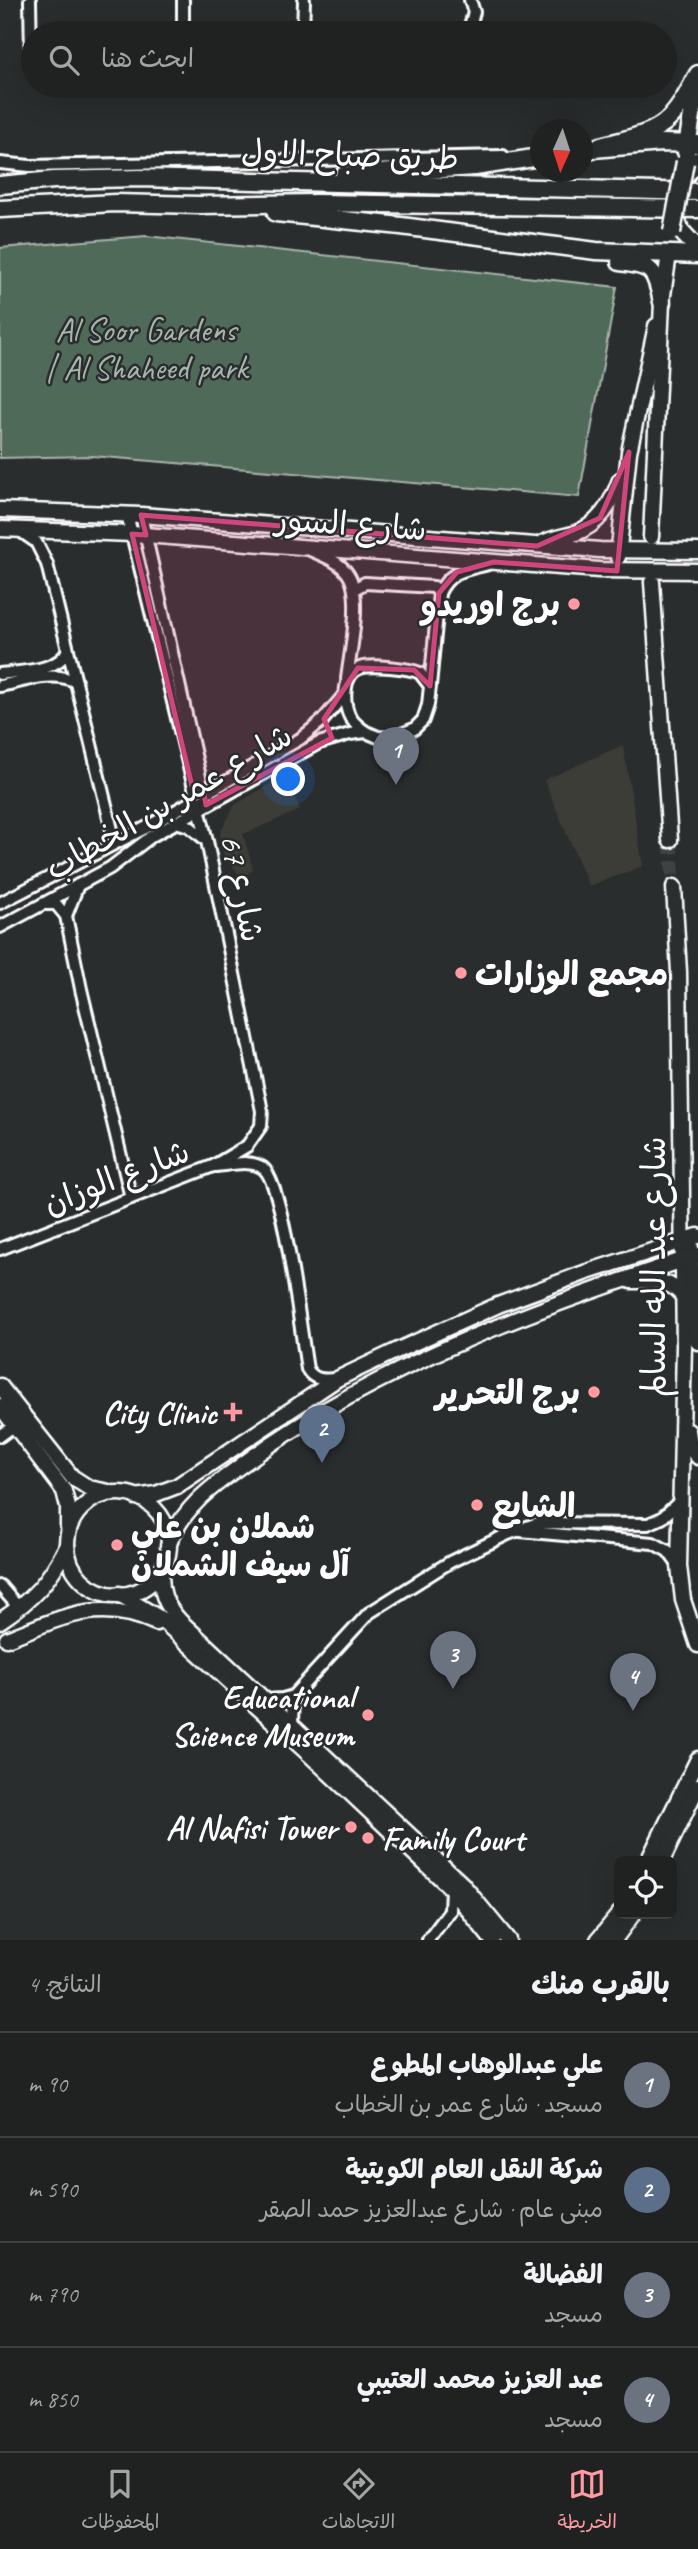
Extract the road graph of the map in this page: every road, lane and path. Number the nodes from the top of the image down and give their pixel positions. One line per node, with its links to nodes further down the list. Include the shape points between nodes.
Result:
1 (30, 0): 5 (street)
2 (183, 0): 6 (street)
3 (304, 0): 7 (street)
4 (470, 0): 8 (street)
5 (30, 21)
6 (183, 21)
7 (303, 21)
8 (471, 21)
9 (698, 76): 10 (highway); 11 (highway, via 665,122)
10 (692, 144): 12 (highway); 15 (highway)
11 (593, 147)
12 (593, 148)
13 (530, 156): 16 (street, طريق صباح الاول)
14 (530, 158): 17 (highway, via 475,167)
15 (692, 162): 23 (highway, bridge, via 681,181)
16 (0, 163)
17 (251, 181): 18 (highway, طريق صباح الاول, via 95,179); 19 (highway, طريق صباح الاول)
18 (0, 185)
19 (698, 192)
20 (199, 205): 21 (highway, طريق صباح الاول, via 115,203); 22 (highway, طريق صباح الاول); 25 (highway)
21 (0, 209)
22 (698, 209)
23 (676, 231): 24 (highway); 26 (highway)
24 (698, 249)
25 (596, 251): 26 (highway); 28 (highway, via 615,261 651,269)
26 (669, 254): 27 (highway); 28 (main road)
27 (698, 255)
28 (662, 308): 29 (main road, via 652,334); 34 (main road)
29 (629, 452): 35 (main road, via 612,501 600,518 584,529); 37 (main road)
30 (0, 510): 31 (main road, شارع السور)
31 (134, 514): 33 (street, شارع 67); 35 (main road, شارع السور)
32 (7, 528): 33 (main road, شارع السور); 45 (street, via 29,535 43,553)
33 (139, 535): 36 (main road, شارع السور); 54 (street, شارع 67)
34 (651, 537)
35 (537, 545): 37 (main road, شارع السور)
36 (305, 547): 39 (main road, شارع السور); 43 (street, via 347,571)
37 (618, 551): 38 (main road, شارع السور); 40 (main road)
38 (698, 551)
39 (495, 562): 40 (main road, شارع السور); 44 (street, via 457,572 446,579)
40 (617, 571): 41 (main road, شارع السور)
41 (698, 571)
42 (652, 582): 56 (main road)
43 (354, 589): 44 (street, via 365,583 434,587); 50 (street)
44 (439, 593): 49 (street)
45 (68, 650): 46 (street, via 50,666); 47 (street)
46 (0, 674)
47 (76, 682): 48 (street, via 52,676); 58 (street)
48 (0, 685)
49 (429, 687): 50 (street, via 426,678 414,670 367,667 351,673); 52 (street, via 423,720 414,729 391,738)
50 (346, 688): 51 (street, شارع عمر بن الخطاب); 52 (street, via 350,717)
51 (322, 721): 53 (street); 54 (street, شارع عمر بن الخطاب)
52 (366, 732): 53 (street, شارع عمر بن الخطاب)
53 (332, 738): 54 (street, شارع عمر بن الخطاب)
54 (201, 802): 55 (street, شارع عمر بن الخطاب); 57 (street, شارع 67); 58 (street, شارع عمر بن الخطاب)
55 (176, 822): 57 (street); 60 (street, شارع عمر بن الخطاب)
56 (670, 840)
57 (207, 841): 68 (street, شارع 67)
58 (115, 842): 59 (street, شارع عمر بن الخطاب)
59 (98, 851): 60 (street, via 110,855); 63 (street, شارع عمر بن الخطاب)
60 (110, 868): 61 (street, شارع عمر بن الخطاب)
61 (78, 885): 64 (street, شارع عمر بن الخطاب); 65 (street)
62 (674, 887): 69 (main road, شارع عبد الله السالم)
63 (4, 901): 66 (street, via 7,912)
64 (43, 904): 65 (street, via 56,904); 66 (street, شارع عمر بن الخطاب)
65 (66, 916): 72 (street)
66 (20, 917): 67 (street, شارع عمر بن الخطاب)
67 (0, 927)
68 (262, 1111): 70 (street, شارع الوزان, via 261,1125 247,1146)
69 (680, 1123): 71 (main road, شارع عبد الله السالم); 73 (main road, via 688,1154)
70 (213, 1166): 72 (street, شارع الوزان); 80 (street, شارع الوزان, via 252,1163 272,1178 307,1369 318,1379)
71 (681, 1172): 73 (main road, شارع عبد الله السالم); 75 (main road, via 673,1227)
72 (131, 1198): 74 (street, شارع الوزان)
73 (690, 1239): 75 (main road); 76 (main road, شارع عبد الله السالم)
74 (0, 1249)
75 (640, 1255): 80 (main road, via 498,1305)
76 (693, 1256): 77 (main road); 78 (main road, شارع عبد الله السالم); 79 (main road, via 695,1328)
77 (618, 1281): 78 (main road, via 664,1282); 93 (main road, via 430,1355 339,1402 266,1448 199,1499 176,1527)
78 (683, 1297): 79 (main road, شارع عبد الله السالم)
79 (691, 1344): 85 (main road, via 688,1438); 88 (main road, شارع عبد الله السالم)
80 (337, 1379): 87 (main road, via 177,1486)
81 (0, 1387): 86 (main road, via 72,1476 89,1488)
82 (0, 1406): 83 (main road)
83 (15, 1425): 84 (street); 91 (main road, via 64,1492)
84 (0, 1436)
85 (698, 1457)
86 (113, 1493): 87 (main road); 91 (main road, via 87,1504 74,1518)
87 (136, 1497): 93 (main road, via 158,1513)
88 (680, 1501): 89 (street, via 656,1522); 94 (main road, شارع عبد الله السالم)
89 (639, 1524): 90 (street, via 544,1523); 92 (street, via 644,1534)
90 (520, 1531): 92 (street); 104 (street, via 450,1562 373,1609)
91 (67, 1540): 97 (main road, via 70,1561 80,1578 91,1587); 98 (main road, via 48,1579)
92 (637, 1540): 94 (street, via 661,1546)
93 (168, 1546): 95 (main road)
94 (679, 1566): 99 (main road, شارع عبد الله السالم, via 683,1600)
95 (162, 1568): 97 (main road, via 142,1588); 105 (main road, via 161,1591 171,1611)
96 (0, 1586): 98 (street)
97 (115, 1594): 101 (main road, via 147,1609); 102 (main road, via 59,1611)
98 (19, 1608): 100 (main road)
99 (693, 1619): 103 (main road, شارع عبد الله السالم)
100 (0, 1621)
101 (182, 1637): 102 (main road, via 142,1617 107,1610 66,1617); 113 (main road)
102 (3, 1641)
103 (698, 1644)
104 (293, 1696): 105 (street); 106 (street)
105 (266, 1700): 106 (main road)
106 (292, 1724): 116 (main road, via 463,1884)
107 (698, 1759): 111 (main road)
108 (698, 1786): 110 (main road)
109 (698, 1801): 110 (main road)
110 (686, 1814): 112 (main road)
111 (650, 1856)
112 (665, 1856)
113 (451, 1888): 116 (main road); 117 (street, via 450,1911)
114 (615, 1919): 120 (main road)
115 (629, 1919): 121 (main road)
116 (489, 1932): 118 (main road); 119 (main road)
117 (428, 1940)
118 (508, 1940)
119 (515, 1940)
120 (598, 1940)
121 (614, 1940)

